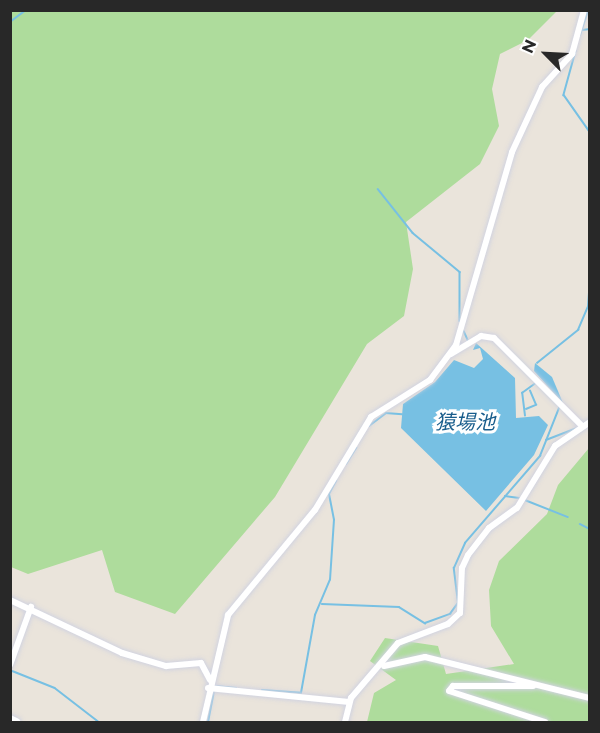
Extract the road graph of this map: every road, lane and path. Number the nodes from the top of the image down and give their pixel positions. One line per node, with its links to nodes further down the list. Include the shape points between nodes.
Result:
1 (584, 10): 2 (street, via 572,54 542,87 512,152 483,242 468,318)
2 (451, 354): 4 (street, via 481,336 490,336 539,380); 9 (street, via 430,380 366,423 315,510 225,620)
3 (590, 422): 4 (street)
4 (579, 427): 8 (street, via 555,446 517,508 489,528 468,555 462,568 460,613 448,624 398,643)
5 (10, 600): 6 (street)
6 (31, 607): 7 (street); 9 (street, via 122,653 166,666 201,663)
7 (10, 665)
8 (384, 666): 10 (street, via 425,657); 13 (street)
9 (210, 680): 11 (street)
10 (533, 686): 12 (street); 18 (street, via 453,686 449,691)
11 (212, 688): 13 (street); 16 (street)
12 (590, 698)
13 (349, 702): 17 (street)
14 (10, 719): 15 (street)
15 (16, 723)
16 (203, 723)
17 (345, 723)
18 (545, 723)

